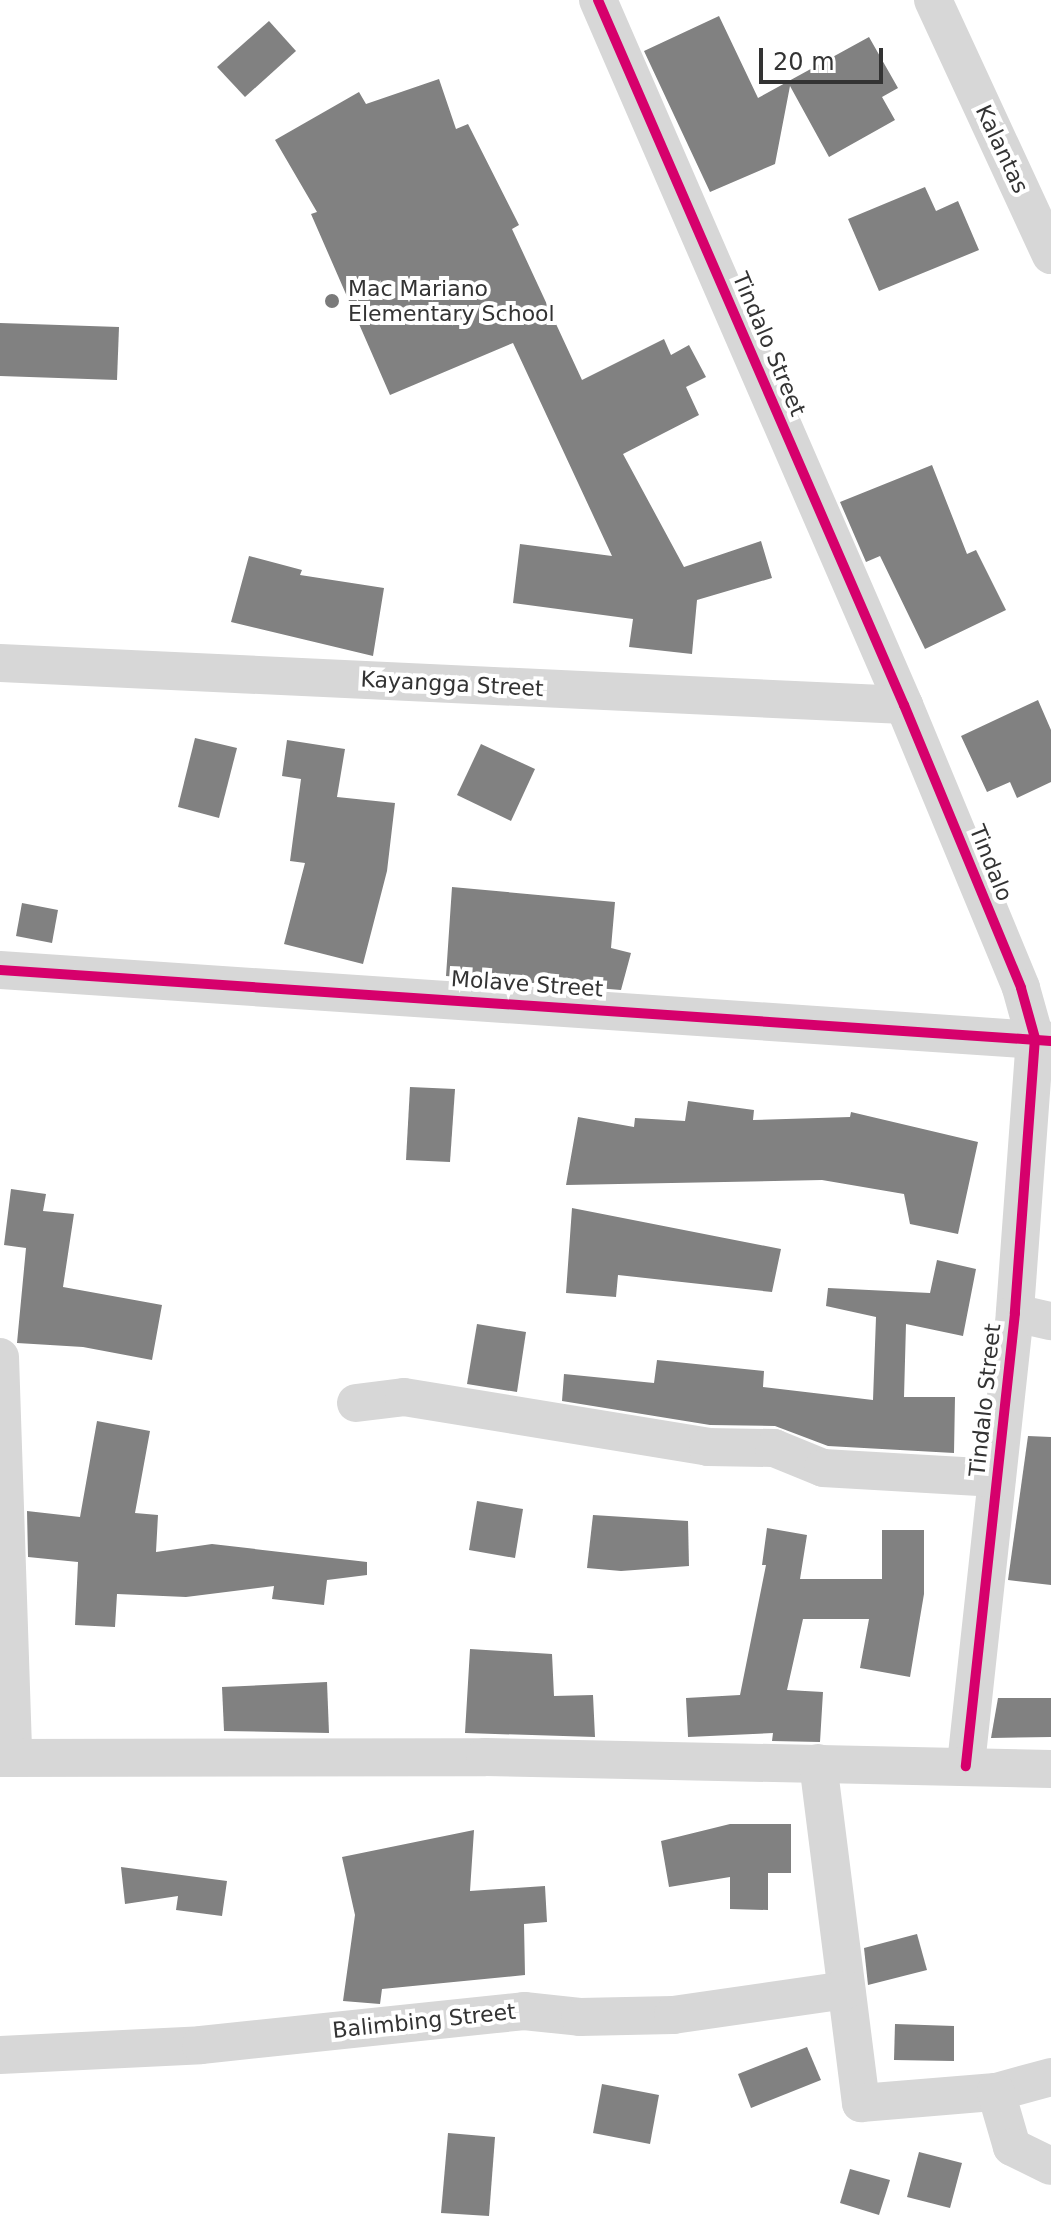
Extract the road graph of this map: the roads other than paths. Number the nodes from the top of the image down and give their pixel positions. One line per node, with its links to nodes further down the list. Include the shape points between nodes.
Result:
1 (598, 0): 5 (street, Tindalo Street)
2 (933, 0): 3 (street, Kalantas)
3 (1051, 255)
4 (0, 663): 5 (street, Kayangga Street)
5 (904, 705): 7 (street, Tindalo)
6 (0, 970): 7 (street, Molave Street)
7 (1043, 1039): 8 (street, Tindalo Street)
8 (1033, 1317): 11 (street, Tindalo Street)
9 (0, 1357): 12 (street)
10 (356, 1403): 11 (street, via 404,1397 708,1447 774,1448 823,1468)
11 (997, 1478): 14 (street, Tindalo Street)
12 (7, 1758): 13 (street)
13 (818, 1763): 14 (street); 16 (street)
14 (966, 1766): 15 (street)
15 (1051, 1769)
16 (846, 1990): 17 (street, Balimbing Street, via 673,2015 580,2017 524,2011 201,2045); 19 (street, via 861,2103)
17 (0, 2055)
18 (1051, 2077): 19 (street)
19 (996, 2092): 20 (street, via 1012,2147)
20 (1051, 2166)

